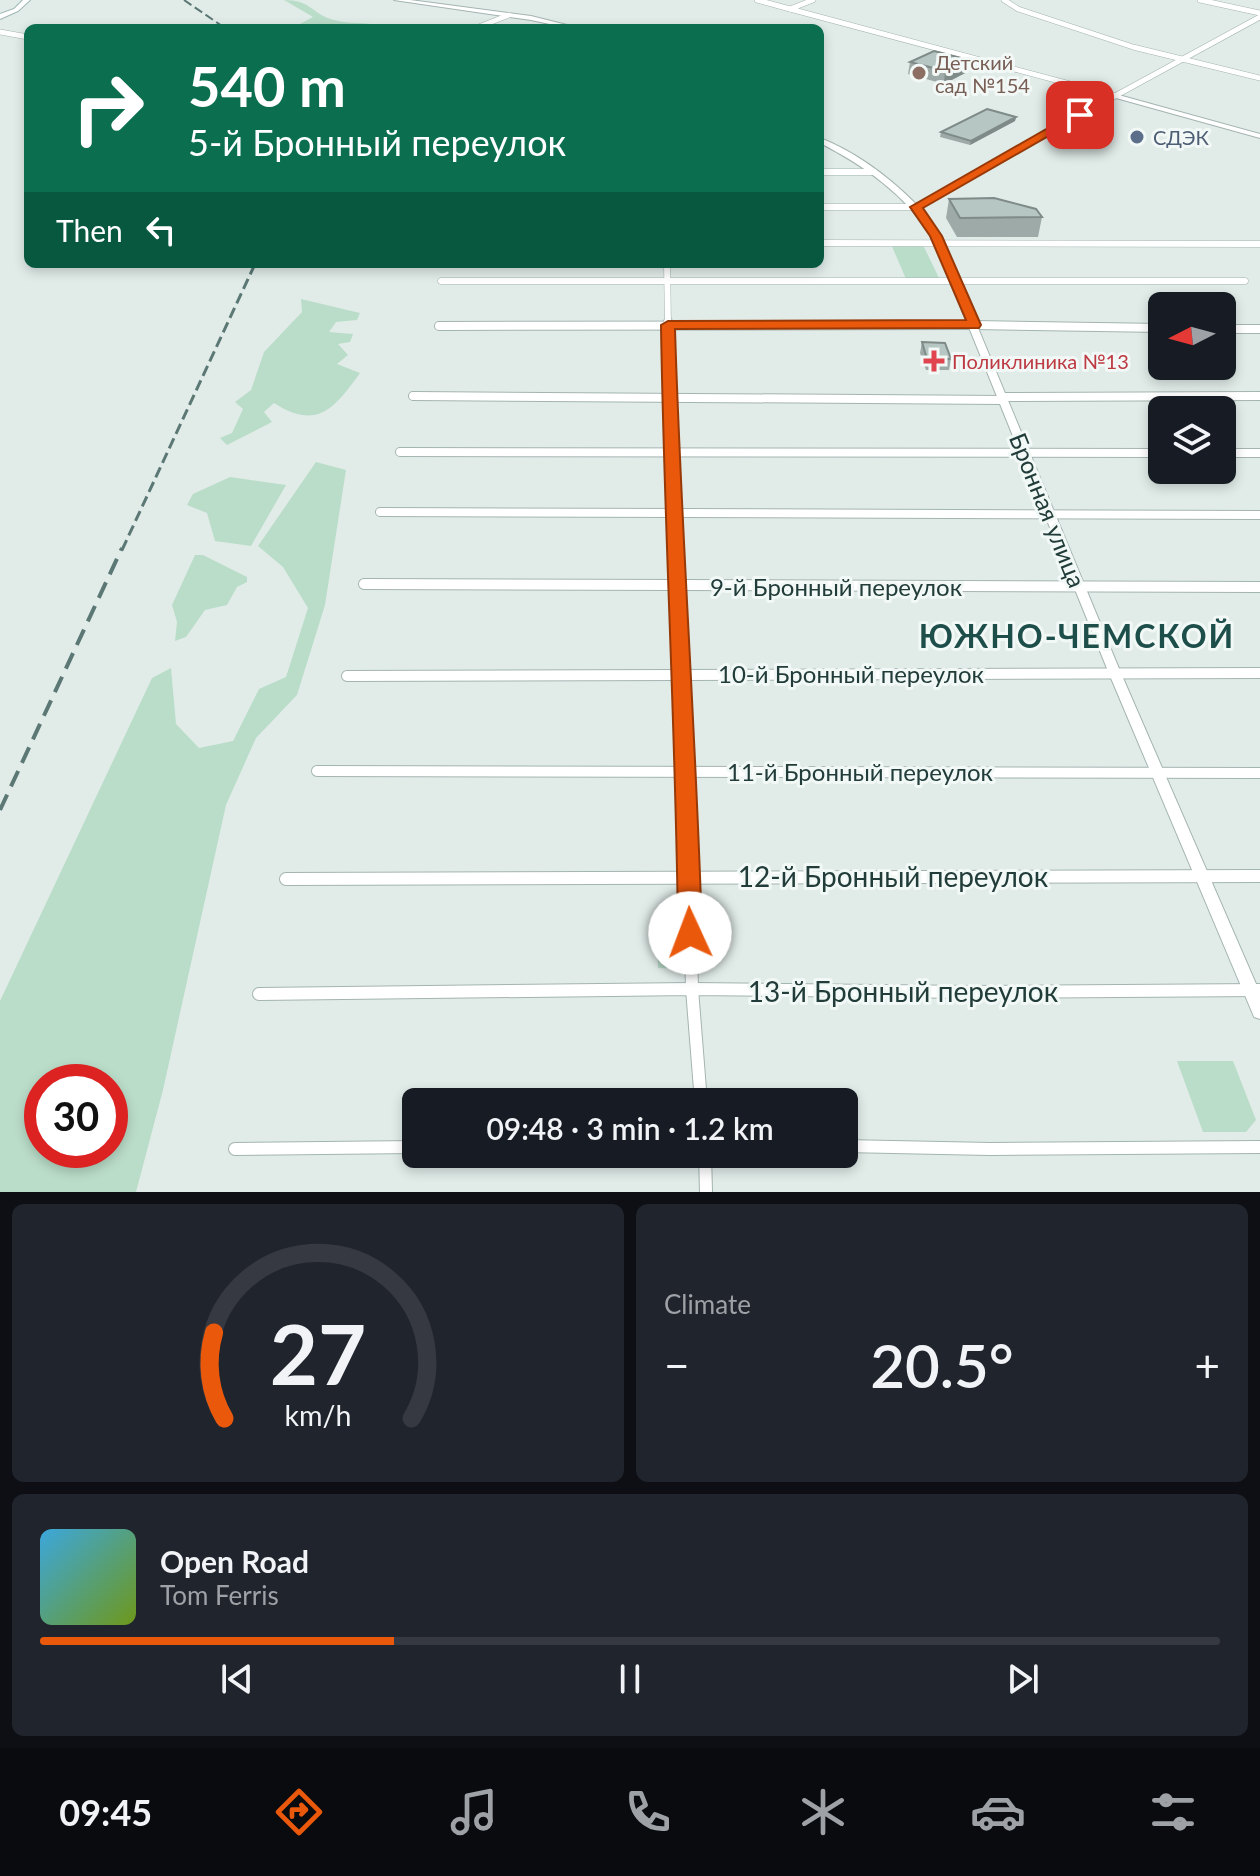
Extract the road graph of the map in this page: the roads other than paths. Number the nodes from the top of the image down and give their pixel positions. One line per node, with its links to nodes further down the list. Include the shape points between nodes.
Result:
1 (25, 0): 10 (main road)
2 (397, 0): 8 (street)
3 (757, 0): 7 (street)
4 (813, 0): 7 (street)
5 (1004, 0): 15 (street, via 1133,47)
6 (1200, 0): 9 (street)
7 (790, 9): 17 (street)
8 (509, 15): 11 (street); 12 (street)
9 (1260, 15): 15 (street)
10 (0, 17)
11 (486, 24)
12 (555, 24)
13 (0, 32): 14 (street)
14 (24, 36)
15 (1183, 59): 16 (street); 17 (street)
16 (1260, 78)
17 (1115, 96): 18 (street); 23 (street)
18 (1260, 136)
19 (824, 142): 21 (street, Бронная улица)
20 (824, 172): 21 (street)
21 (874, 172): 23 (street, Бронная улица)
22 (824, 207): 23 (street)
23 (916, 207): 25 (street, Бронная улица)
24 (824, 243): 25 (street)
25 (940, 243): 26 (street); 29 (street, Бронная улица)
26 (1260, 244)
27 (667, 268): 28 (street)
28 (666, 280): 29 (street); 30 (street); 32 (street)
29 (957, 280): 31 (street); 33 (street, Бронная улица)
30 (441, 281)
31 (1245, 281)
32 (668, 325): 33 (street); 34 (street); 39 (street)
33 (974, 325): 35 (street); 41 (street, Бронная улица)
34 (439, 326)
35 (1148, 328)
36 (1236, 329): 37 (street)
37 (1260, 329)
38 (413, 396): 39 (street)
39 (671, 396): 41 (street); 47 (street)
40 (1260, 396): 41 (street)
41 (1002, 398): 43 (street, Бронная улица)
42 (400, 452): 47 (street)
43 (1025, 452): 44 (street); 47 (street); 49 (street, Бронная улица)
44 (1148, 453)
45 (1236, 453): 46 (street)
46 (1260, 453)
47 (670, 454): 50 (street)
48 (380, 512): 50 (street)
49 (1050, 514): 50 (street); 51 (street); 54 (street, Бронная улица)
50 (672, 515): 53 (street)
51 (1260, 515)
52 (364, 584): 53 (street, 9-й Бронный переулок)
53 (676, 586): 54 (street, 9-й Бронный переулок); 58 (street)
54 (1079, 587): 55 (street, 9-й Бронный переулок); 56 (street, Бронная улица)
55 (1260, 587)
56 (1114, 671): 57 (street, 10-й Бронный переулок); 58 (street, 10-й Бронный переулок); 62 (street, Бронная улица)
57 (1260, 673)
58 (682, 675): 59 (street, 10-й Бронный переулок); 60 (street)
59 (347, 676)
60 (687, 770): 61 (street, 11-й Бронный переулок); 62 (street, 11-й Бронный переулок); 64 (street)
61 (317, 771)
62 (1159, 772): 63 (street, 11-й Бронный переулок); 65 (street, Бронная улица)
63 (1260, 773)
64 (688, 876): 65 (street, 12-й Бронный переулок); 67 (street, 12-й Бронный переулок); 68 (street)
65 (1202, 876): 66 (street, 12-й Бронный переулок); 69 (street, Бронная улица)
66 (1260, 876)
67 (286, 879)
68 (692, 989): 69 (street, 13-й Бронный переулок); 70 (street, 13-й Бронный переулок); 72 (street)
69 (1255, 990): 71 (street, Бронная улица)
70 (259, 994)
71 (1260, 1012)
72 (700, 1088)
73 (858, 1146): 75 (street)
74 (402, 1147): 76 (street)
75 (1260, 1147)
76 (235, 1149)
77 (705, 1168): 78 (street)
78 (706, 1192)

